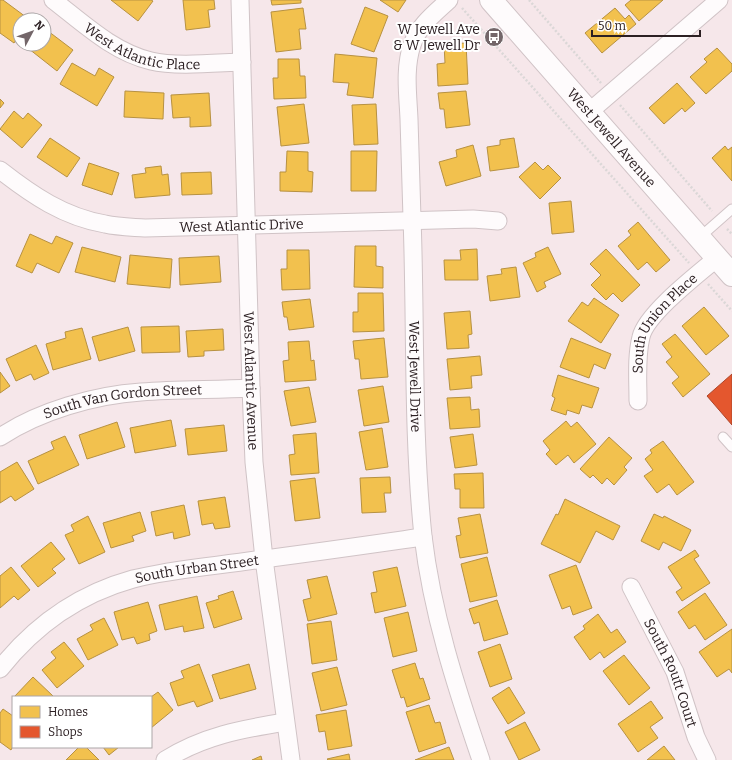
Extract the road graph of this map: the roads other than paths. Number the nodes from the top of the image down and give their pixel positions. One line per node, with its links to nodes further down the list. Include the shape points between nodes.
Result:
1 (53, 0): 6 (street, West Atlantic Place, via 112,44 137,57 167,63)
2 (240, 0): 6 (street, West Atlantic Avenue)
3 (491, 0): 7 (main road, West Jewell Avenue)
4 (719, 0): 7 (street)
5 (455, 3): 10 (street, West Jewell Drive, via 428,20 417,34 409,56 407,70)
6 (242, 62): 12 (street, West Atlantic Avenue)
7 (589, 112): 13 (main road, West Jewell Avenue)
8 (0, 170): 12 (street, West Atlantic Drive, via 59,210 104,224 145,228)
9 (732, 209): 13 (lane)
10 (413, 221): 11 (street, West Atlantic Drive, via 473,218); 12 (street, West Atlantic Drive); 21 (street, West Jewell Drive, via 417,455)
11 (498, 221)
12 (246, 225): 16 (street, West Atlantic Avenue)
13 (699, 238): 14 (main road, West Jewell Avenue)
14 (717, 258): 15 (main road, West Jewell Avenue); 17 (street, South Union Place, via 652,316 643,329 639,348)
15 (732, 275)
16 (251, 388): 18 (street, South Van Gordon Street, via 141,392 91,399 40,416); 22 (street, West Atlantic Avenue, via 256,490)
17 (638, 401)
18 (0, 437)
19 (724, 438): 20 (lane)
20 (732, 447)
21 (423, 537): 22 (street, South Urban Street); 28 (street, West Jewell Drive, via 430,582 450,665)
22 (264, 559): 24 (street, South Urban Street, via 146,577 98,591 46,622); 25 (street, West Atlantic Avenue)
23 (631, 587): 29 (street, South Routt Court, via 675,672 696,737)
24 (0, 669)
25 (285, 722): 26 (street, via 232,731 192,746); 27 (street, West Atlantic Avenue)
26 (165, 760)
27 (291, 760)
28 (481, 760)
29 (707, 760)

